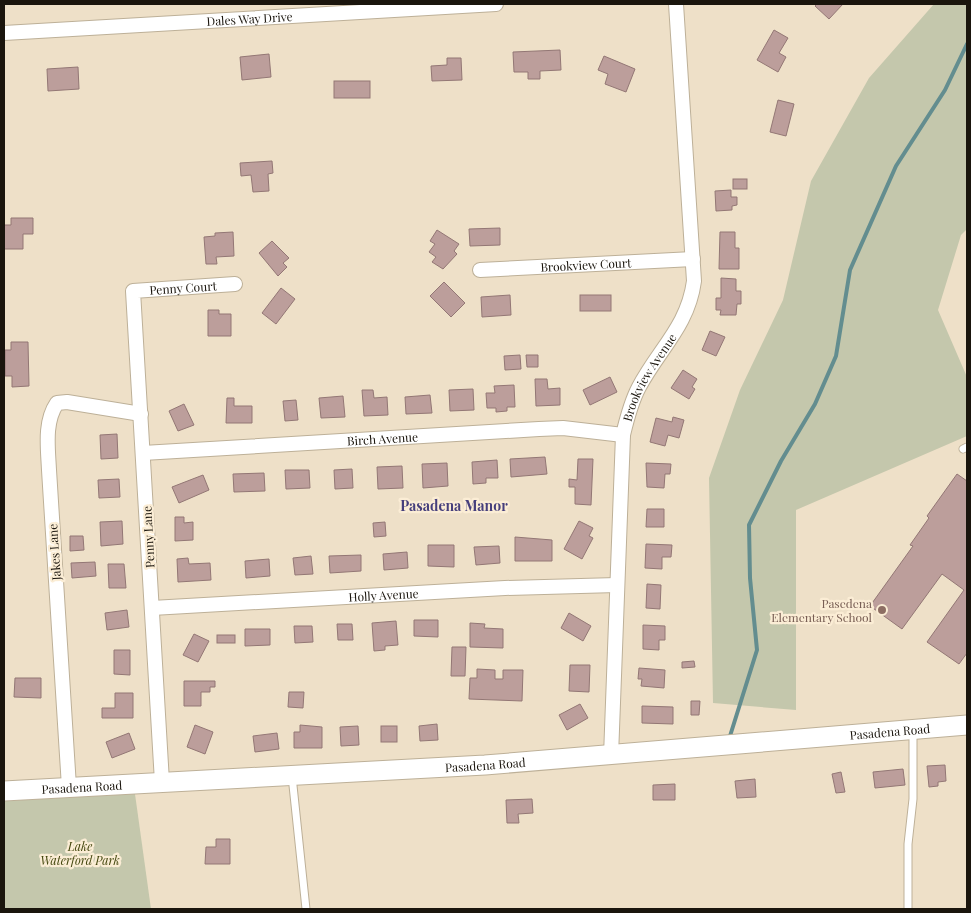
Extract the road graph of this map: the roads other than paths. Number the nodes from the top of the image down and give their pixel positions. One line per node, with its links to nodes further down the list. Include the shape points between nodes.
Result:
1 (496, 4): 3 (street, Dales Way Drive)
2 (676, 4): 5 (street, Brookview Avenue)
3 (383, 7): 4 (street, Dales Way Drive)
4 (4, 34)
5 (693, 259): 6 (street, Brookview Court); 10 (street, Brookview Avenue, via 694,281 689,306 639,386)
6 (480, 270)
7 (235, 284): 8 (street, Penny Court)
8 (133, 292): 9 (street, Penny Lane)
9 (141, 414): 11 (street, Penny Lane); 19 (street, Jakes Lane, via 66,402 57,403 52,410 49,470)
10 (623, 435): 11 (street, Birch Avenue, via 563,428); 12 (street, Brookview Avenue)
11 (143, 453): 13 (street, Penny Lane)
12 (617, 585): 13 (street, Holly Avenue, via 496,588); 16 (street, Brookview Avenue)
13 (152, 608): 18 (street, Penny Lane)
14 (967, 725): 15 (main road, Pasadena Road)
15 (913, 730): 16 (main road, Pasadena Road); 22 (lane)
16 (611, 756): 17 (main road, Pasadena Road)
17 (292, 775): 18 (main road, Pasadena Road); 21 (lane)
18 (162, 782): 19 (main road, Pasadena Road)
19 (69, 787): 20 (main road, Pasadena Road)
20 (4, 791)
21 (306, 909)
22 (908, 909)

